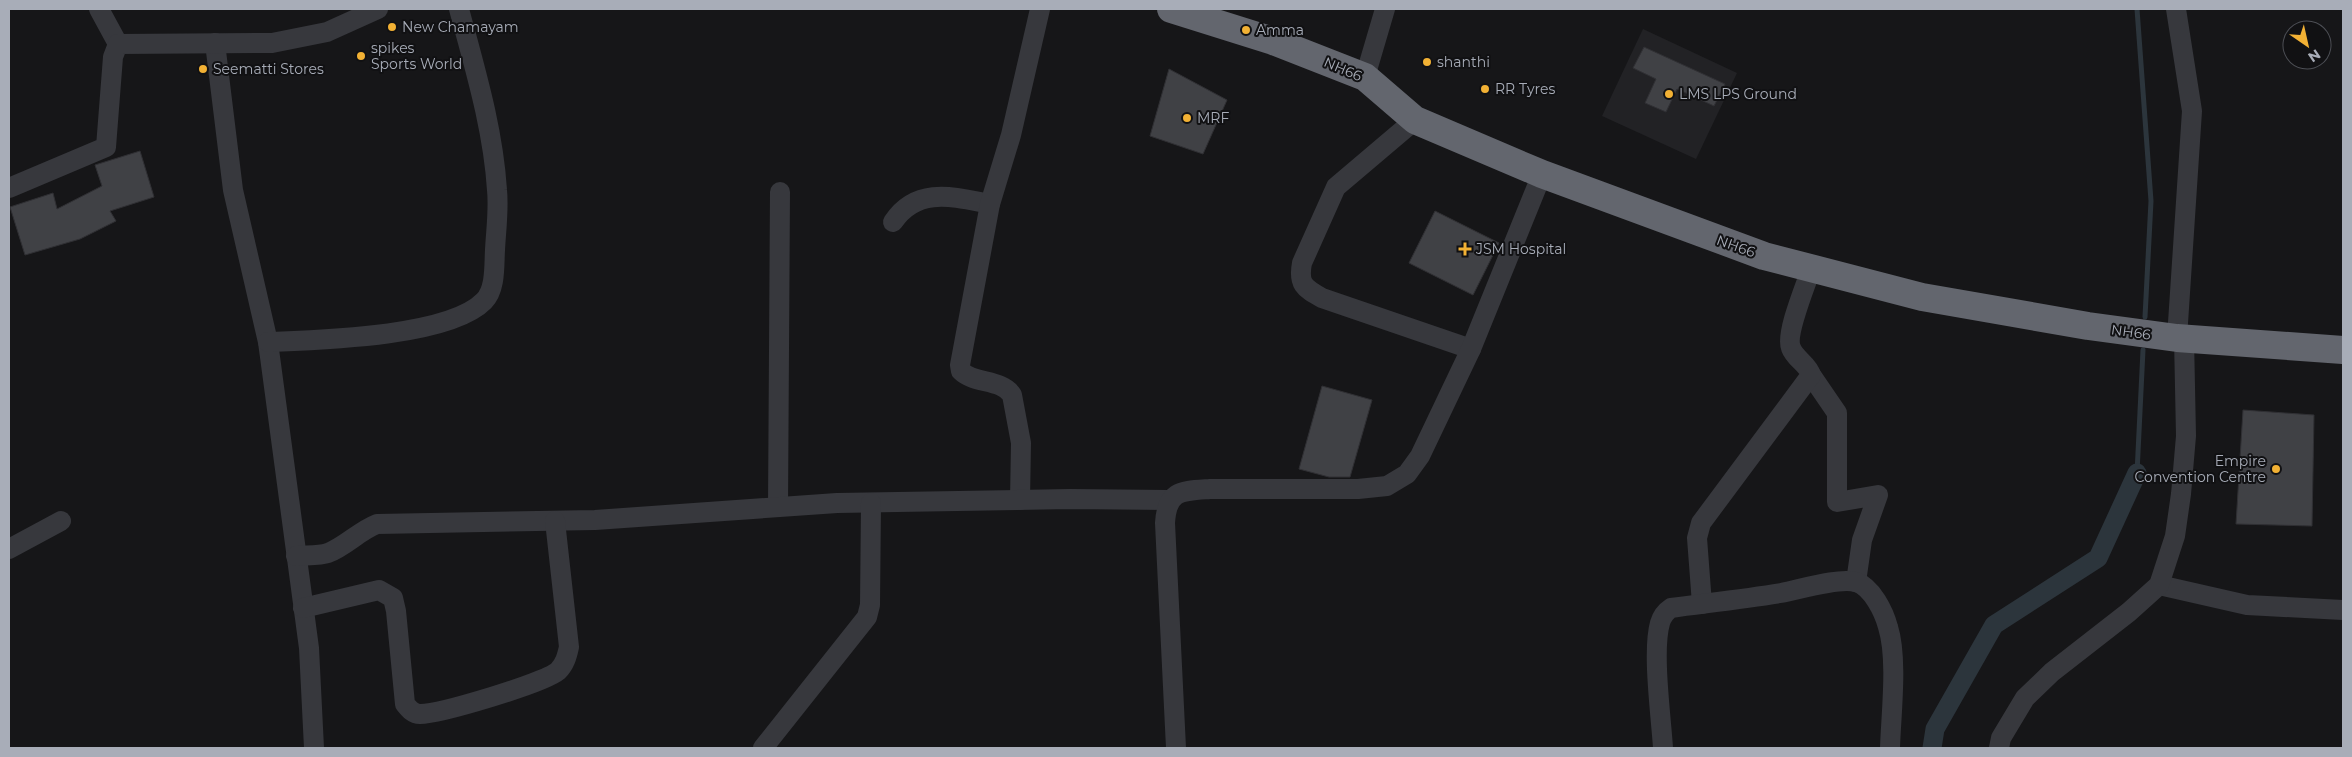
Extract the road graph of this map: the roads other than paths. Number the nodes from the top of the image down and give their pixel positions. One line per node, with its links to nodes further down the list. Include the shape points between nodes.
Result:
1 (99, 9): 9 (street)
2 (378, 9): 8 (street, via 327,32 272,43)
3 (459, 9): 19 (street, via 489,122 498,191 491,288 484,301 445,321 401,332)
4 (1040, 9): 15 (street, via 1011,135)
5 (1170, 9): 10 (highway, NH66 / NH66, via 1273,40)
6 (1385, 9): 10 (street)
7 (2176, 9): 18 (street, via 2192,111)
8 (215, 43): 9 (street); 19 (street, via 233,190)
9 (118, 44): 13 (street, via 113,57 106,147)
10 (1365, 77): 11 (highway, NH66 / NH66)
11 (1414, 120): 12 (highway, NH66 / NH66); 20 (street, via 1336,187 1302,263 1300,275 1303,284 1322,298)
12 (1542, 174): 17 (highway, NH66 / NH66, via 1764,256); 20 (street)
13 (9, 188)
14 (780, 192): 26 (street)
15 (990, 204): 16 (street, via 935,197 909,203); 23 (street, via 960,371 966,376 1001,386 1012,395 1021,443)
16 (893, 222)
17 (1811, 269): 18 (highway, NH66 / NH66, via 1922,298); 22 (street, via 1789,340 1794,353 1809,368)
18 (2180, 338): 21 (highway, NH66 / NH66); 32 (street, via 2186,436 2175,536)
19 (268, 342): 30 (street)
20 (1471, 349): 24 (street, via 1420,456 1407,474 1387,486 1358,489 1210,489 1186,491)
21 (2343, 350)
22 (1811, 375): 31 (street, via 1837,413 1837,502 1878,495 1862,540); 33 (street, via 1701,523 1697,538)
23 (1020, 500): 24 (street); 25 (street)
24 (1169, 500): 38 (street, via 1164,523)
25 (871, 503): 26 (street); 37 (street, via 870,605 867,617)
26 (778, 507): 27 (street)
27 (555, 520): 30 (street, via 377,524 327,553); 34 (street, via 569,647 559,670 544,680 439,711 411,712 405,704 393,598 379,590)
28 (61, 521): 29 (street)
29 (9, 549)
30 (296, 556): 34 (street)
31 (1856, 582): 33 (street); 40 (street, via 1868,591 1883,611 1889,628 1892,652)
32 (2159, 585): 35 (street, via 2247,606); 41 (street, via 2024,698 2001,738)
33 (1702, 604): 39 (street, via 1671,608 1660,624 1657,647)
34 (303, 608): 36 (street, via 309,648)
35 (2343, 610)
36 (314, 748)
37 (763, 748)
38 (1176, 748)
39 (1663, 748)
40 (1890, 748)
41 (2000, 748)

